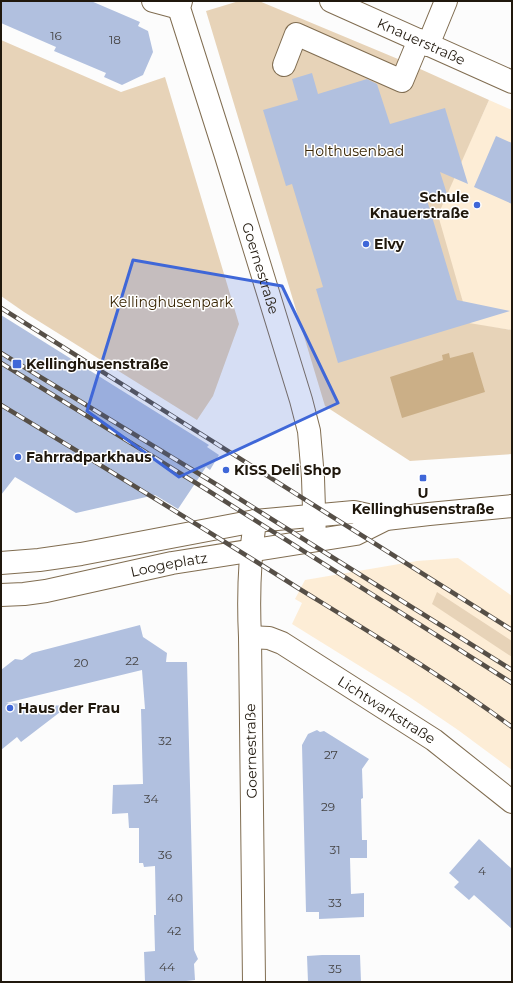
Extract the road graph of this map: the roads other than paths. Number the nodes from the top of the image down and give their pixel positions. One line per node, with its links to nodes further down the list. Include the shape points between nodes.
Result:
1 (153, 1): 4 (street)
2 (330, 1): 5 (street, Knauerstraße)
3 (446, 1): 5 (street)
4 (180, 4): 9 (street, Goernestraße, via 301,400 309,431)
5 (423, 42): 6 (street, via 402,81 296,34); 7 (street, Knauerstraße)
6 (284, 65)
7 (512, 82)
8 (512, 506): 10 (street)
9 (314, 515): 10 (street, via 354,512); 11 (street); 12 (street, Goernestraße)
10 (386, 519): 12 (street, via 356,534)
11 (255, 521): 13 (street, Loogeplatz); 14 (street, Goernestraße)
12 (315, 540): 14 (street)
13 (127, 546): 15 (street, Loogeplatz, via 39,560); 16 (street, Loogeplatz)
14 (250, 550): 16 (street, Loogeplatz); 18 (street, Goernestraße)
15 (1, 563)
16 (88, 581): 17 (street, Loogeplatz, via 24,594)
17 (1, 595)
18 (250, 637): 19 (street, Lichtwarkstraße, via 269,638 282,644 434,740); 20 (street, Goernestraße)
19 (512, 802)
20 (254, 982)

